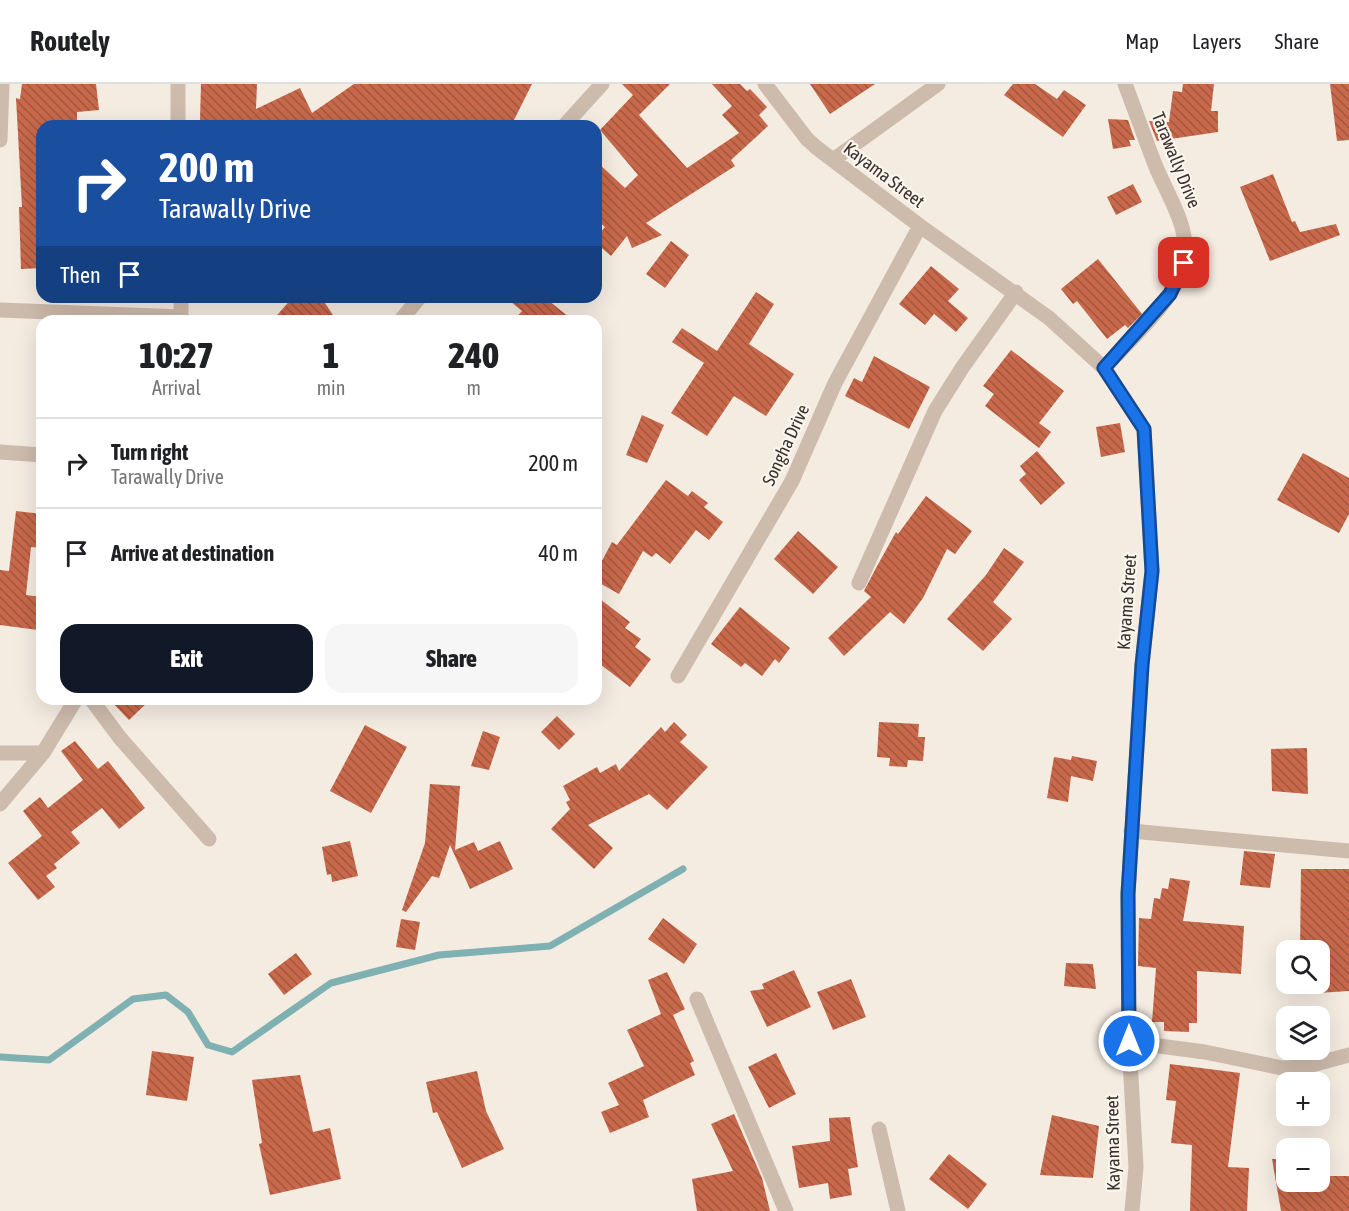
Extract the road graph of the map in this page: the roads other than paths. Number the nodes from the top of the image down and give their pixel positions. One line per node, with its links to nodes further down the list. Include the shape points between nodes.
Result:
1 (2, 84): 9 (street)
2 (178, 84): 7 (street)
3 (602, 84): 8 (street)
4 (765, 84): 10 (street, Kayama Street, via 812,144)
5 (938, 84): 10 (street)
6 (1125, 84): 17 (street, Tarawally Drive, via 1178,214 1185,240 1184,263 1170,294)
7 (178, 120)
8 (569, 120)
9 (0, 140)
10 (833, 160): 11 (street, Kayama Street)
11 (920, 226): 12 (street, Kayama Street); 21 (street, Songha Drive, via 835,383 792,481)
12 (1016, 292): 17 (street, Kayama Street); 20 (street, via 935,411)
13 (415, 303): 16 (street)
14 (0, 309): 15 (street)
15 (109, 315)
16 (405, 315)
17 (1104, 368): 27 (street, Kayama Street, via 1144,429 1147,467 1152,571)
18 (0, 452): 19 (street)
19 (36, 455)
20 (859, 583)
21 (678, 676)
22 (72, 705): 25 (street)
23 (95, 705): 28 (street)
24 (0, 753): 25 (street)
25 (43, 753): 26 (street)
26 (0, 804)
27 (1131, 831): 29 (street); 31 (street, Kayama Street)
28 (209, 839)
29 (1349, 851)
30 (697, 999): 34 (street)
31 (1129, 1041): 32 (street, via 1282,1068 1304,1067); 36 (street, Kayama Street, via 1136,1167)
32 (1349, 1055)
33 (879, 1130): 35 (street)
34 (786, 1211)
35 (898, 1211)
36 (1132, 1211)

